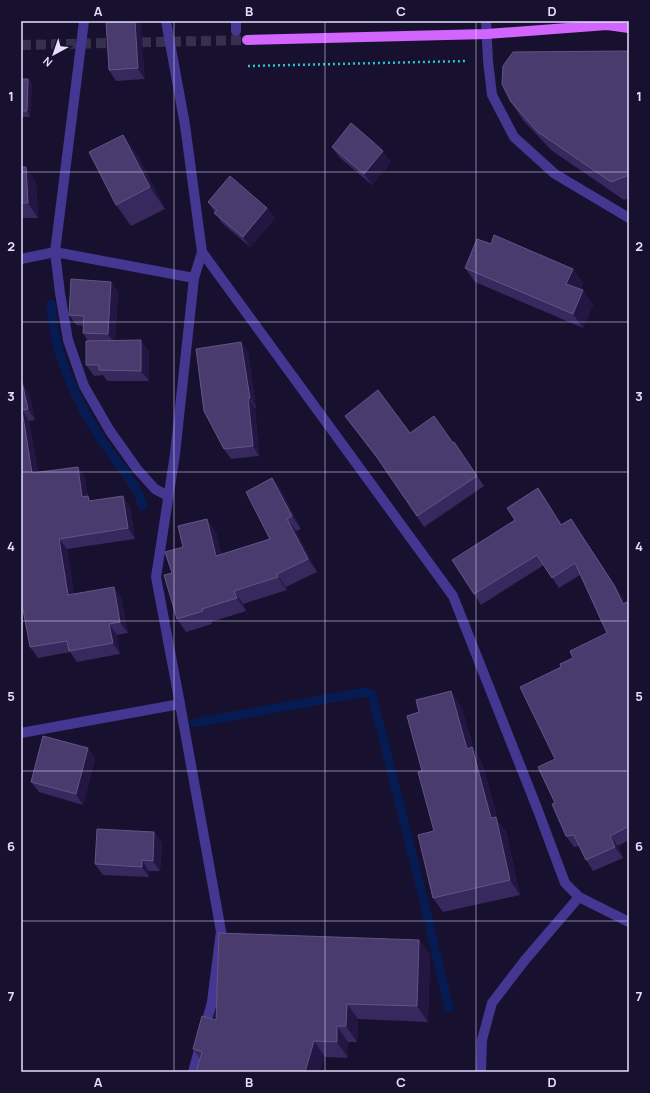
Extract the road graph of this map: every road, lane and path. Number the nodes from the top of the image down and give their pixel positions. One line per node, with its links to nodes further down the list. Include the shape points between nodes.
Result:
1 (84, 21): 10 (street)
2 (166, 21): 11 (street, via 185,125)
3 (486, 21): 5 (street)
4 (629, 28): 5 (main road, via 607,26)
5 (487, 34): 6 (main road); 9 (street, via 492,94 514,137 555,174)
6 (247, 40)
7 (456, 61): 8 (path)
8 (248, 66)
9 (629, 218)
10 (55, 252): 12 (street); 13 (street); 14 (street, via 68,340 84,386 110,431 137,469 155,489)
11 (202, 252): 13 (street); 17 (street, via 453,596 565,883)
12 (21, 260)
13 (194, 278): 14 (street)
14 (168, 496): 15 (street, via 156,578)
15 (180, 704): 16 (street); 19 (street, via 221,931 212,1002)
16 (21, 734)
17 (579, 897): 18 (street); 20 (street, via 492,1002 482,1040)
18 (629, 922)
19 (193, 1072)
20 (481, 1072)

